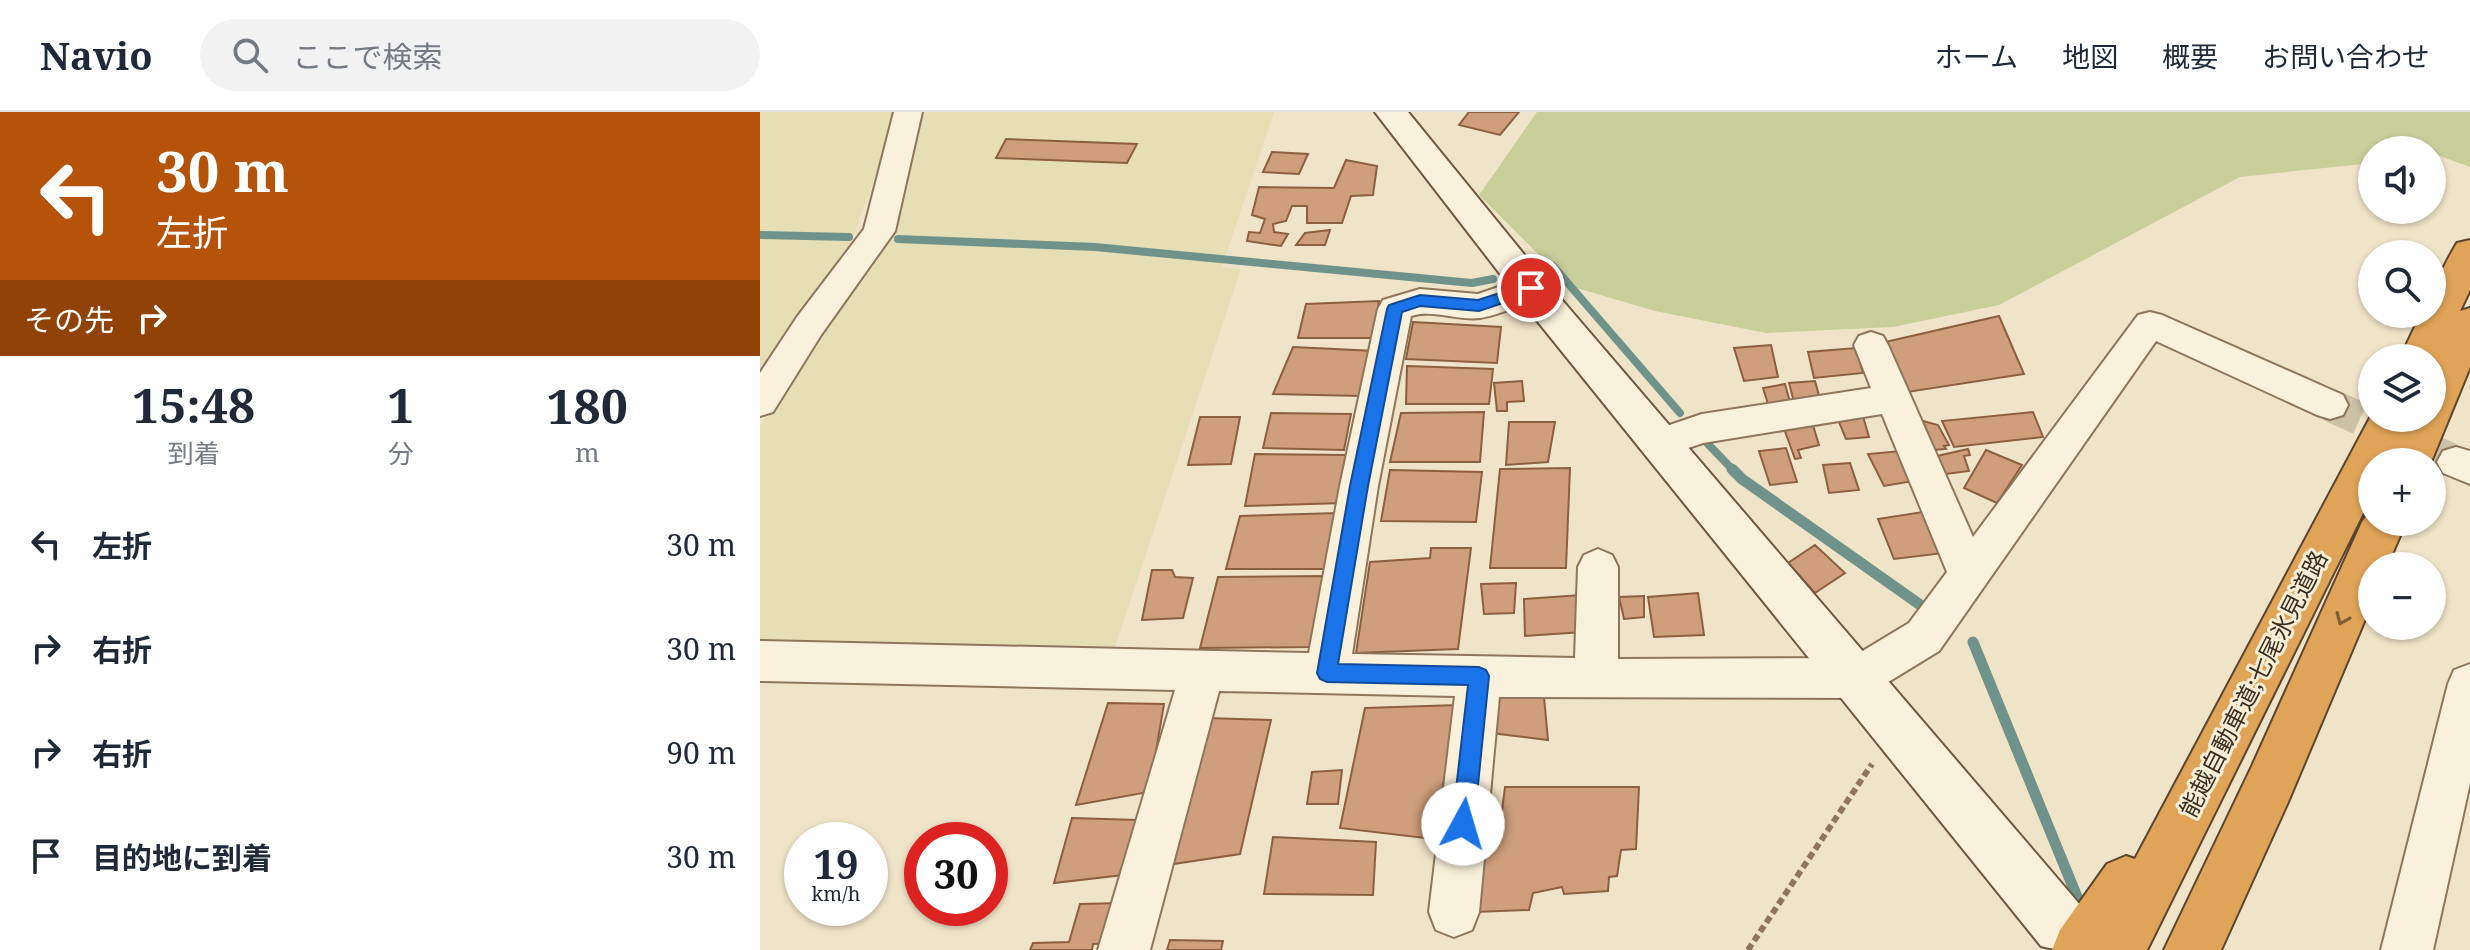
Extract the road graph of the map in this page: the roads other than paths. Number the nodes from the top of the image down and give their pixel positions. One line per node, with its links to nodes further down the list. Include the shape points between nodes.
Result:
1 (908, 112): 10 (street, via 879,231)
2 (1391, 112): 4 (street)
3 (2470, 252): 6 (highway)
4 (1531, 288): 13 (street); 19 (street, via 1479,306 1420,301 1395,309)
5 (2470, 322): 8 (highway)
6 (2426, 344)
7 (1871, 345): 9 (street)
8 (2446, 378)
9 (1894, 398): 13 (street, via 1702,429); 16 (street)
10 (760, 402)
11 (2330, 405): 16 (street, via 2150,324)
12 (2383, 432): 24 (highway, 能越自動車道;七尾氷見道路)
13 (1659, 443): 21 (street)
14 (2378, 536): 25 (highway, 能越自動車道;七尾氷見道路, one-way to 25)
15 (1598, 567): 22 (street)
16 (1969, 574): 21 (street, via 1924,637)
17 (760, 661): 18 (street)
18 (1202, 671): 19 (street); 28 (street)
19 (1327, 673): 20 (street)
20 (1479, 676): 22 (street); 26 (street)
21 (1856, 678): 22 (street); 27 (street)
22 (1596, 679)
23 (2470, 684): 32 (street)
24 (2226, 737): 27 (highway); 29 (highway, 能越自動車道;七尾氷見道路)
25 (2270, 784): 30 (highway, 能越自動車道;七尾氷見道路); 31 (highway)
26 (1454, 912)
27 (2070, 938)
28 (1124, 950)
29 (2117, 950)
30 (2192, 950)
31 (2213, 950)
32 (2407, 950)

